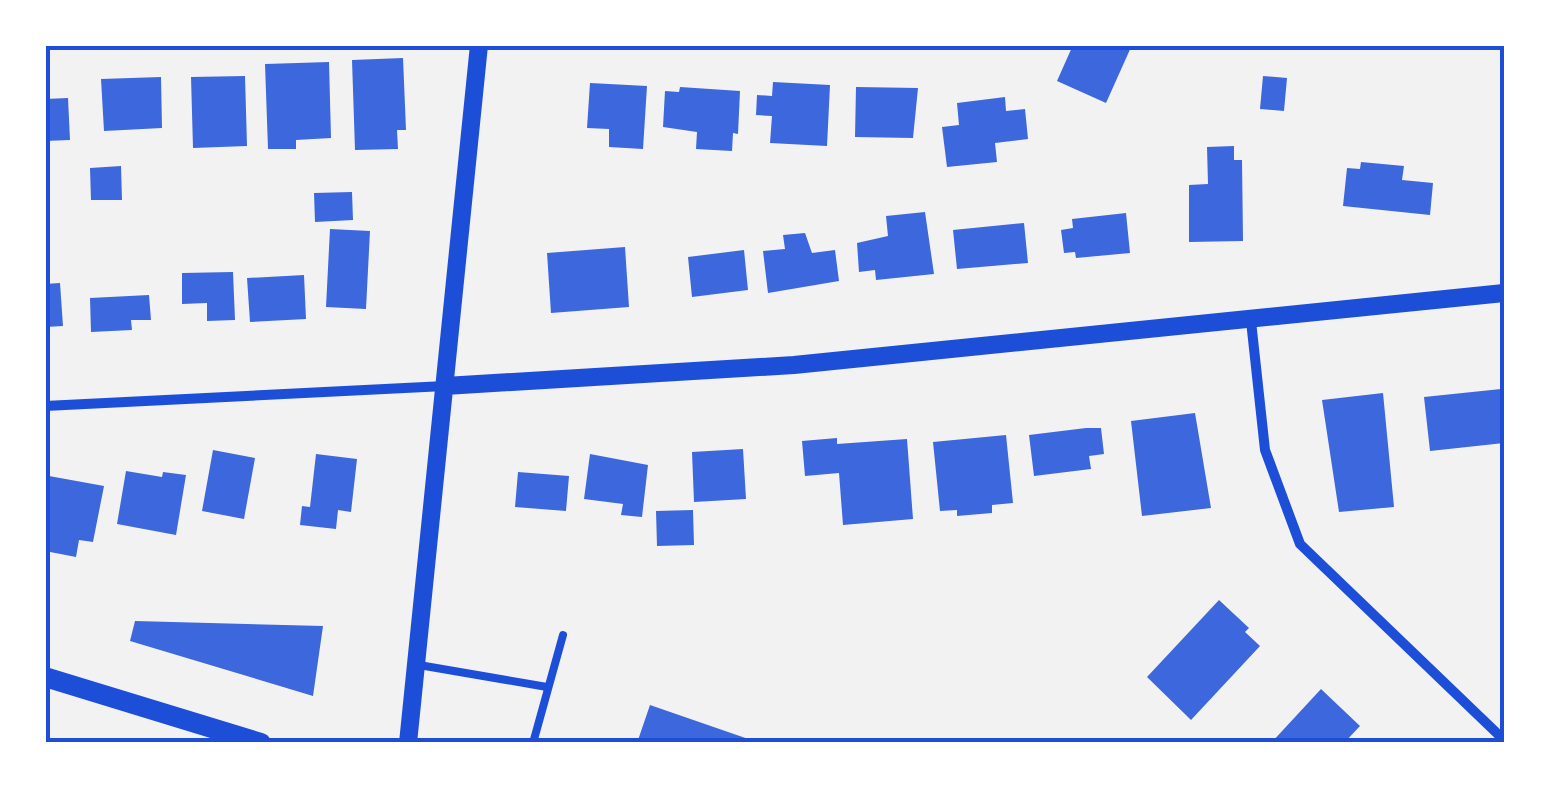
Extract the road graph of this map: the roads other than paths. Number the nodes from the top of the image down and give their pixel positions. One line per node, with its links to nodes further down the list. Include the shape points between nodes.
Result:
1 (479, 45): 4 (street)
2 (1504, 294): 3 (street)
3 (1251, 321): 4 (street, via 794,365); 10 (street, via 1265,450 1300,544)
4 (446, 386): 5 (street); 7 (street)
5 (45, 406)
6 (563, 635): 9 (lane)
7 (416, 665): 9 (lane); 12 (street)
8 (45, 677): 11 (main road)
9 (548, 687): 13 (lane)
10 (1504, 740)
11 (260, 743)
12 (408, 743)
13 (533, 743)

